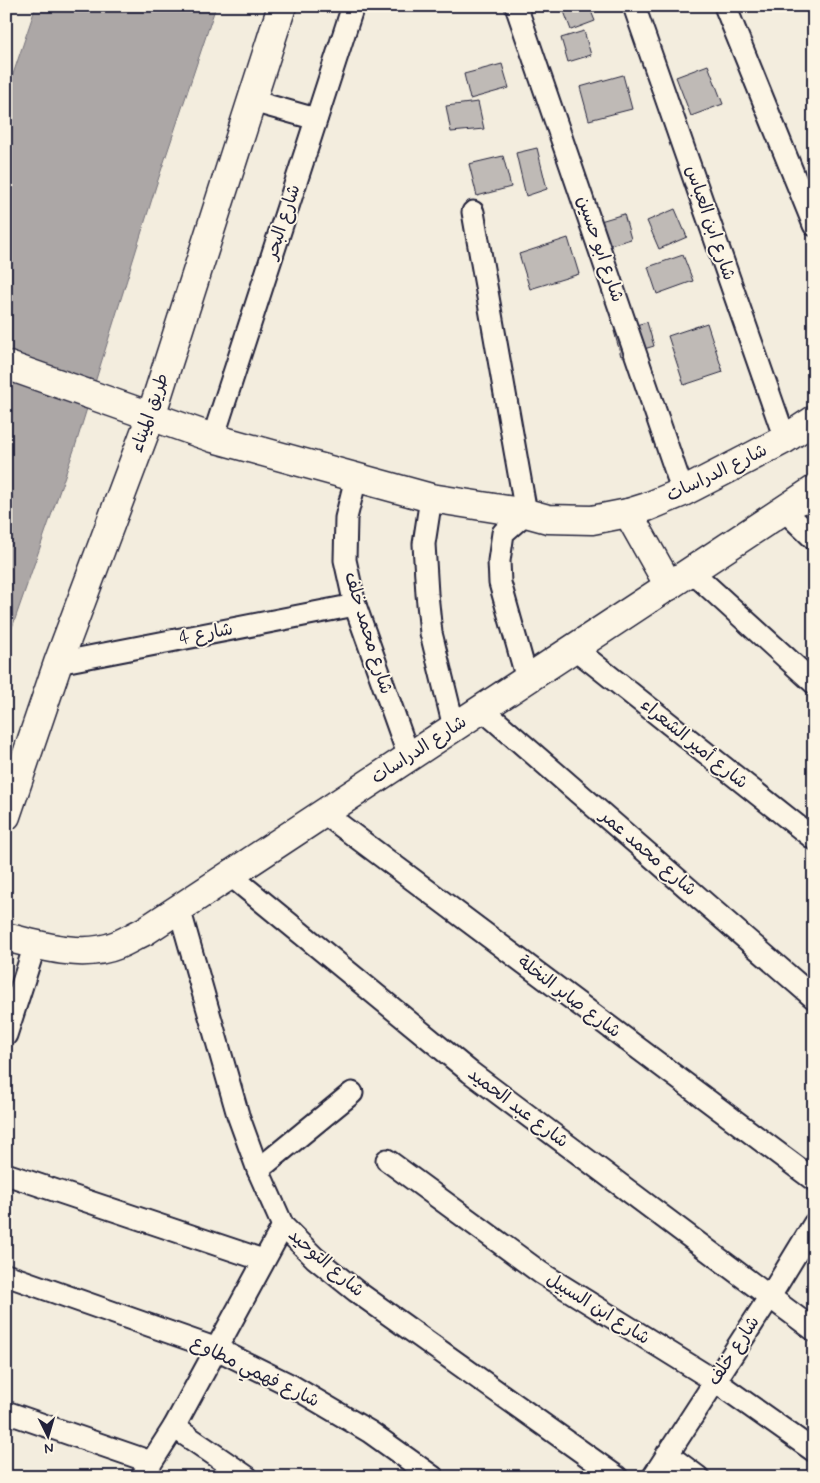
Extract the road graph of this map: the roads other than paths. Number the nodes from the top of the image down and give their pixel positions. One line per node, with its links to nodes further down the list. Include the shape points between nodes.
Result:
1 (282, 6): 6 (street, طريق الميناء)
2 (353, 6): 7 (street, شارع البحر)
3 (516, 6): 17 (street, شارع ابو حسين)
4 (634, 6): 14 (street, شارع ابن العباس)
5 (725, 6): 9 (street)
6 (252, 101): 7 (street); 11 (street, طريق الميناء)
7 (316, 119): 13 (street, شارع البحر)
8 (473, 212): 20 (street)
9 (814, 225)
10 (6, 365): 11 (street, شارع الدراسات)
11 (150, 416): 13 (street, شارع الدراسات); 27 (street, طريق الميناء)
12 (814, 420): 14 (street, شارع الدراسات)
13 (213, 438): 15 (street, شارع الدراسات)
14 (785, 439): 17 (street, شارع الدراسات)
15 (356, 478): 18 (street, شارع الدراسات); 25 (street, شارع محمد خلف, via 346,518 345,560)
16 (814, 490): 19 (street, شارع الدراسات)
17 (683, 492): 21 (street, شارع الدراسات)
18 (431, 498): 20 (street, شارع الدراسات); 31 (street, via 424,544 427,594 431,633)
19 (784, 510): 22 (street); 23 (street, شارع الدراسات)
20 (526, 513): 21 (street, شارع الدراسات, via 548,519 592,520); 28 (street, via 503,533 499,561 500,583)
21 (628, 513): 24 (street)
22 (814, 539)
23 (692, 571): 24 (street, شارع الدراسات); 29 (street)
24 (669, 586): 26 (street, شارع الدراسات)
25 (355, 605): 27 (street, شارع 4); 32 (street, شارع محمد خلف)
26 (574, 648): 28 (street, شارع الدراسات); 35 (street, شارع أمير الشعراء)
27 (58, 663): 34 (street, طريق الميناء)
28 (527, 679): 30 (street, شارع الدراسات)
29 (814, 683)
30 (482, 709): 31 (street, شارع الدراسات); 40 (street, شارع محمد عمر)
31 (454, 727): 32 (street, شارع الدراسات)
32 (409, 757): 33 (street, شارع الدراسات)
33 (324, 813): 36 (street, شارع الدراسات); 46 (street, شارع صابر النخلة)
34 (6, 816)
35 (814, 839)
36 (230, 875): 37 (street, شارع الدراسات); 51 (street, شارع عبد الحميد, via 470,1072)
37 (179, 908): 39 (street, شارع الدراسات, via 116,946 84,952); 44 (street, شارع التوحيد, via 238,1115)
38 (6, 937): 39 (street, شارع الدراسات)
39 (35, 945): 41 (street)
40 (814, 998)
41 (6, 1034)
42 (352, 1093): 44 (street)
43 (387, 1160): 54 (street, شارع ابن السبيل, via 541,1273)
44 (258, 1170): 48 (street, شارع التوحيد)
45 (6, 1174): 49 (street)
46 (814, 1180)
47 (814, 1224): 51 (street, شارع خلف)
48 (283, 1226): 49 (street); 62 (street, شارع التوحيد, via 315,1258 356,1291)
49 (263, 1260): 53 (street)
50 (6, 1275): 53 (street, شارع فهمي مطاوع)
51 (769, 1298): 52 (street, شارع عبد الحميد); 54 (street, شارع خلف)
52 (814, 1330)
53 (216, 1349): 56 (street); 61 (street, شارع فهمي مطاوع, via 292,1386 370,1432)
54 (715, 1381): 57 (street, شارع ابن السبيل); 58 (street, شارع خلف)
55 (6, 1412): 59 (street)
56 (174, 1427): 59 (street); 60 (street)
57 (814, 1451)
58 (667, 1454): 63 (street, شارع خلف); 64 (street)
59 (147, 1469)
60 (247, 1477)
61 (433, 1477)
62 (617, 1477)
63 (653, 1477)
64 (698, 1477)

